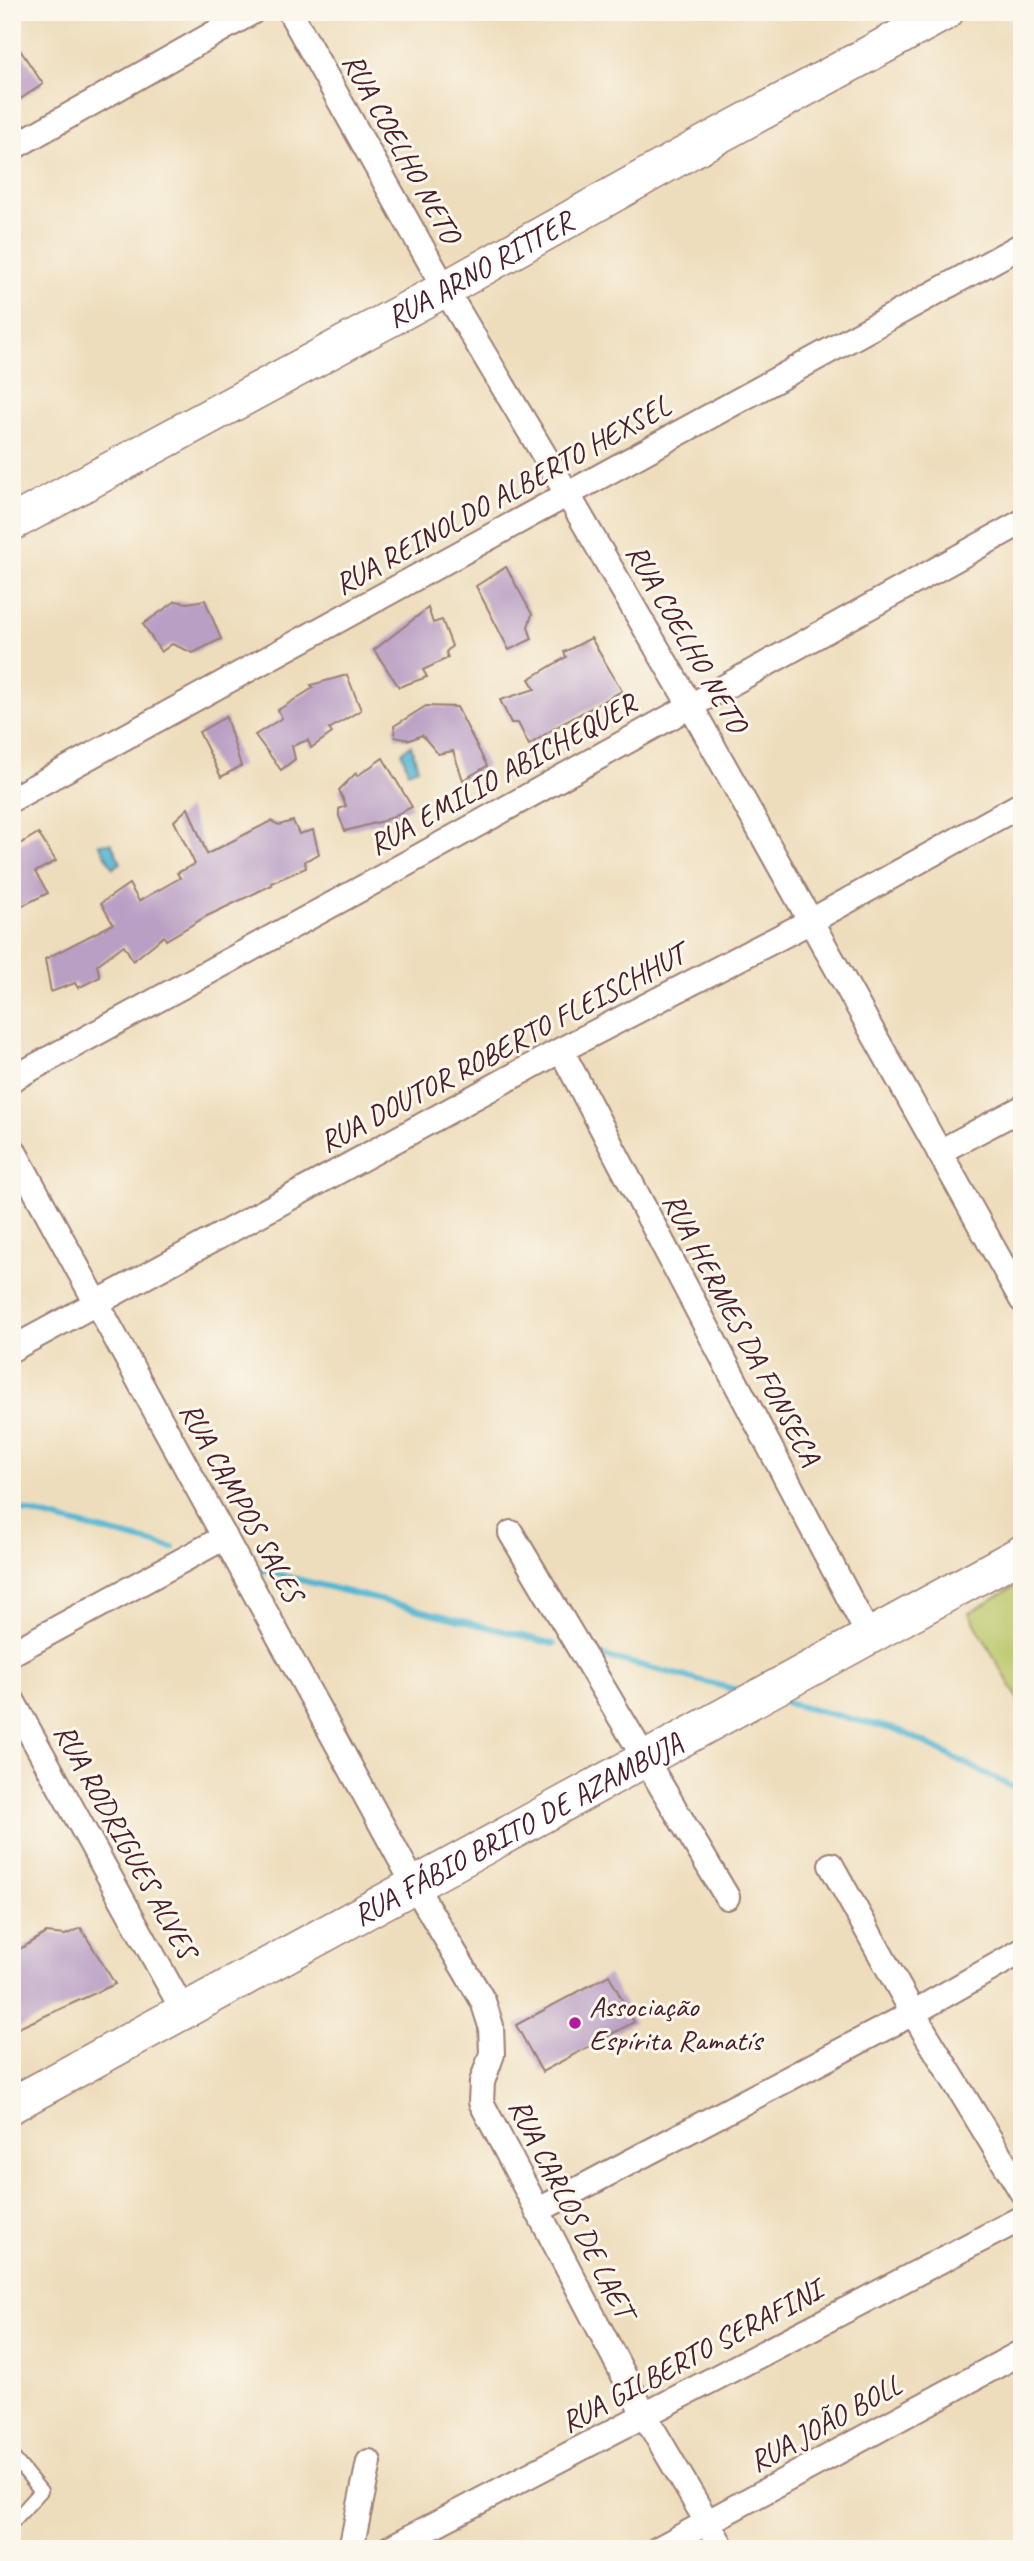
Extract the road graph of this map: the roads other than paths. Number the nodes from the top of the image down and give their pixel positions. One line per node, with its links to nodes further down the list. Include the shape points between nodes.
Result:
1 (252, 12): 4 (street)
2 (290, 12): 6 (street, RUA COELHO NETO)
3 (946, 12): 6 (street, RUA ARNO RITTER)
4 (12, 148)
5 (1022, 245): 7 (street, RUA REINOLDO ALBERTO HEXSEL)
6 (445, 289): 7 (street, RUA COELHO NETO); 9 (street, RUA ARNO RITTER)
7 (569, 495): 10 (street, RUA COELHO NETO); 11 (street, RUA REINOLDO ALBERTO HEXSEL)
8 (1022, 522): 10 (street, RUA EMILIO ABICHEQUER)
9 (12, 523)
10 (690, 705): 13 (street, RUA COELHO NETO); 15 (street, RUA EMILIO ABICHEQUER)
11 (12, 799)
12 (1022, 804): 13 (street, RUA DOUTOR ROBERTO FLEISCHHUT)
13 (811, 921): 14 (street, RUA DOUTOR ROBERTO FLEISCHHUT); 18 (street, RUA COELHO NETO)
14 (561, 1051): 20 (street, RUA DOUTOR ROBERTO FLEISCHHUT); 25 (street, RUA HERMES DA FONSECA)
15 (12, 1079)
16 (1022, 1108): 18 (street)
17 (12, 1148): 20 (street, RUA CAMPOS SALES)
18 (939, 1152): 19 (street, RUA COELHO NETO)
19 (1019, 1285)
20 (97, 1302): 21 (street, RUA DOUTOR ROBERTO FLEISCHHUT); 23 (street, RUA CAMPOS SALES)
21 (12, 1349)
22 (512, 1533): 28 (street)
23 (225, 1537): 26 (street); 30 (street, RUA CAMPOS SALES)
24 (1022, 1553): 25 (street, RUA FÁBIO BRITO DE AZAMBUJA)
25 (869, 1636): 28 (street, RUA FÁBIO BRITO DE AZAMBUJA)
26 (12, 1653)
27 (12, 1700): 33 (street, RUA RODRIGUES ALVES)
28 (643, 1759): 30 (street, RUA FÁBIO BRITO DE AZAMBUJA); 31 (street)
29 (831, 1865): 34 (street)
30 (415, 1886): 33 (street, RUA FÁBIO BRITO DE AZAMBUJA); 37 (street, RUA CARLOS DE LAET, via 483,2001 491,2026 492,2054 481,2102)
31 (726, 1897)
32 (1022, 1951): 34 (street)
33 (184, 2012): 35 (street, RUA FÁBIO BRITO DE AZAMBUJA)
34 (913, 2013): 36 (street); 37 (street)
35 (12, 2105)
36 (1022, 2192)
37 (537, 2211): 40 (street, RUA CARLOS DE LAET)
38 (1022, 2218): 40 (street, RUA GILBERTO SERAFINI)
39 (1022, 2352): 43 (street, RUA JOÃO BOLL)
40 (645, 2416): 43 (street, RUA CARLOS DE LAET); 46 (street, RUA GILBERTO SERAFINI)
41 (12, 2456): 44 (lane, via 41,2491)
42 (369, 2462): 45 (street)
43 (709, 2522): 47 (street, RUA JOÃO BOLL); 48 (street, RUA CARLOS DE LAET)
44 (12, 2523)
45 (351, 2549)
46 (388, 2549)
47 (658, 2549)
48 (723, 2549)

